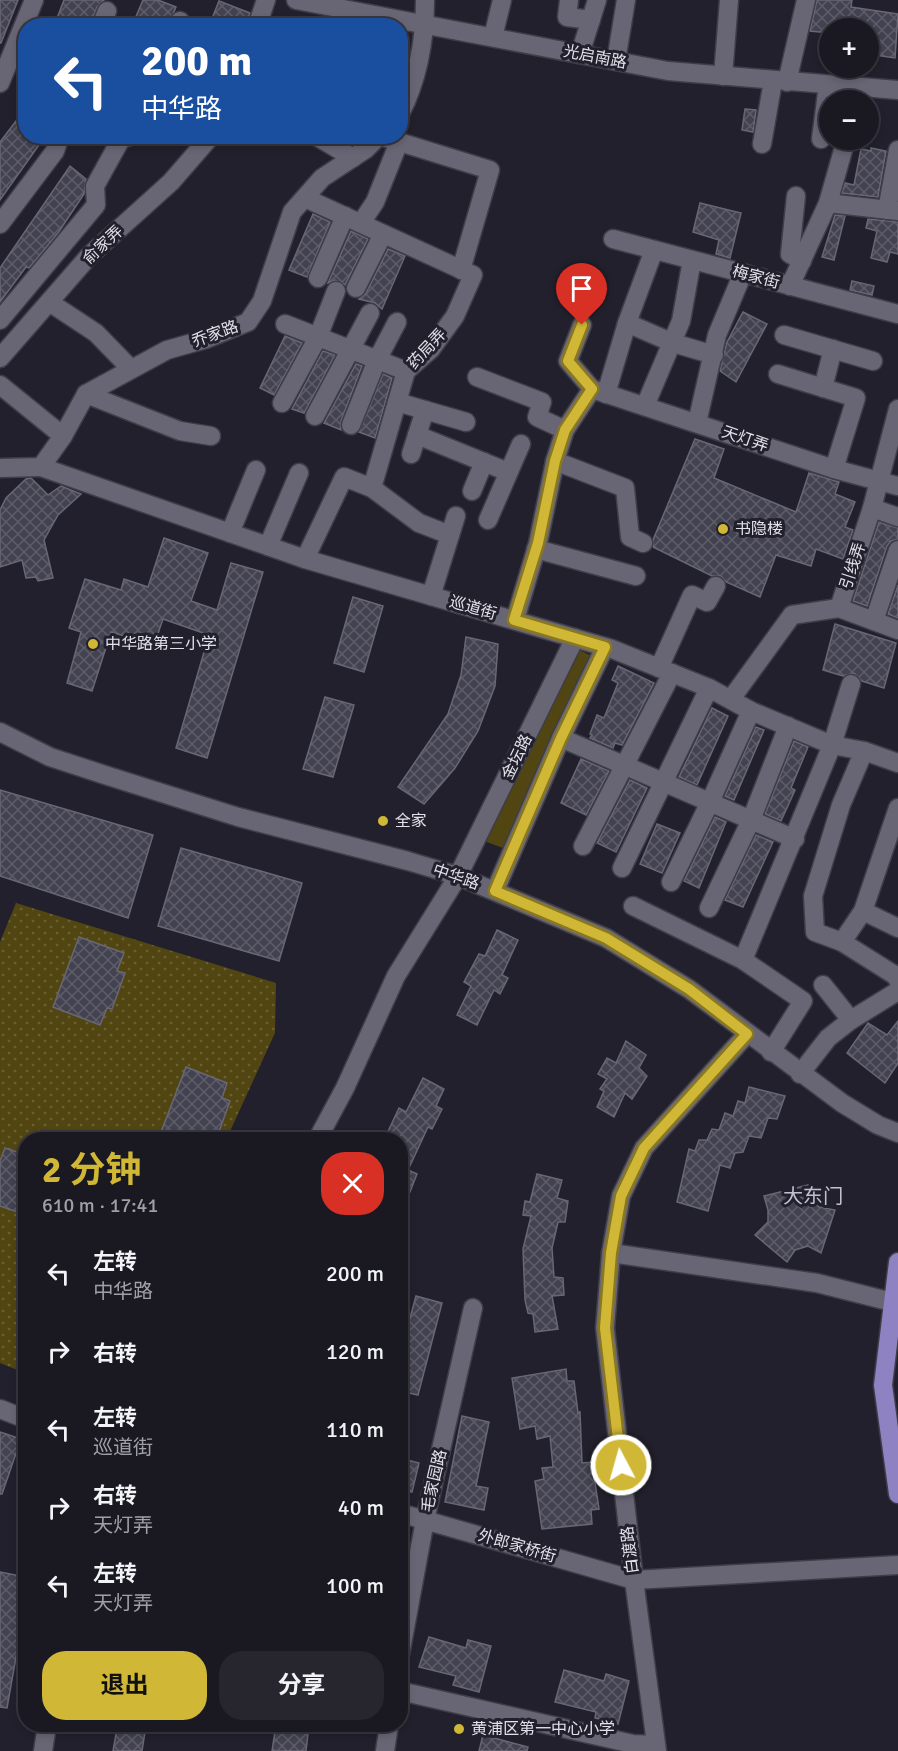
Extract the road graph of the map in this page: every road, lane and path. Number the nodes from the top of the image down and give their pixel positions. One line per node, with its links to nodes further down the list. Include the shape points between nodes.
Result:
1 (34, 0): 12 (street)
2 (266, 0): 13 (street)
3 (296, 0): 11 (street, 光启南路)
4 (425, 0): 17 (street)
5 (502, 0): 18 (street)
6 (569, 0): 15 (street, via 567,17)
7 (597, 0): 15 (street)
8 (626, 0): 21 (street)
9 (729, 0): 22 (street)
10 (806, 0): 23 (street)
11 (337, 11): 14 (street, 光启南路)
12 (27, 18)
13 (260, 18)
14 (384, 18)
15 (591, 20): 20 (street)
16 (408, 21): 17 (street, 光启南路)
17 (425, 24): 18 (street, 光启南路); 30 (street)
18 (493, 37): 20 (street, 光启南路)
19 (18, 39): 24 (street)
20 (580, 54): 21 (street, 光启南路)
21 (616, 61): 22 (street, 光启南路)
22 (723, 76): 23 (street, 光启南路)
23 (780, 81): 25 (street, 光启南路); 38 (street)
24 (0, 83)
25 (828, 85): 27 (street); 28 (street, 光启南路)
26 (898, 89): 29 (street, 光启南路)
27 (827, 90)
28 (846, 90)
29 (879, 92)
30 (408, 98)
31 (57, 144): 47 (street)
32 (118, 144): 62 (street, via 95,186 96,205)
33 (204, 144): 59 (street, 俞家弄, via 171,183 89,256)
34 (329, 144): 41 (street)
35 (370, 144): 41 (street, 乔家路)
36 (398, 144): 46 (street, via 375,202)
37 (406, 144): 53 (street, 药局弄, via 490,170)
38 (762, 144)
39 (843, 150): 44 (street)
40 (898, 151): 45 (street)
41 (353, 158): 43 (street, 乔家路, via 322,178)
42 (796, 196): 52 (street, via 790,254)
43 (305, 198): 46 (street); 76 (street, 乔家路, via 292,212 262,301 248,322 167,350)
44 (828, 203): 45 (street); 52 (street)
45 (893, 211)
46 (353, 220): 48 (street); 55 (street)
47 (0, 224)
48 (383, 234): 53 (street); 57 (street)
49 (613, 239): 50 (street, 梅家街)
50 (654, 250): 51 (street, 梅家街); 64 (street)
51 (692, 260): 54 (street, 梅家街); 69 (street)
52 (801, 261): 56 (street)
53 (467, 272): 77 (street, 药局弄, via 455,316 431,349)
54 (743, 273): 56 (street, 梅家街); 72 (street, via 717,335)
55 (318, 278)
56 (790, 286): 61 (street, 梅家街)
57 (356, 288)
58 (336, 291): 68 (street)
59 (49, 302): 73 (street, 俞家弄); 76 (street, via 96,333)
60 (370, 313): 71 (street)
61 (898, 314)
62 (0, 320)
63 (397, 322): 74 (street)
64 (627, 323): 69 (street); 82 (street)
65 (285, 324): 68 (street)
66 (582, 325): 82 (street, via 568,361)
67 (784, 335): 70 (street)
68 (318, 337): 71 (street); 85 (street)
69 (673, 344): 72 (street); 86 (street)
70 (833, 349): 75 (street); 81 (street)
71 (352, 350): 74 (street); 89 (street)
72 (714, 355): 91 (street)
73 (0, 358)
74 (377, 360): 77 (street); 92 (street)
75 (873, 361)
76 (131, 369): 83 (street, 乔家路)
77 (406, 371): 84 (street, 药局弄)
78 (778, 374): 81 (street)
79 (477, 377): 93 (street, via 542,402 537,417)
80 (0, 385): 95 (street)
81 (823, 388): 103 (street, via 856,398)
82 (599, 392): 86 (street, 天灯弄); 93 (street)
83 (86, 394): 95 (street); 96 (street, via 180,431)
84 (397, 402): 88 (street); 109 (street, 药局弄)
85 (282, 403)
86 (645, 406): 91 (street, 天灯弄)
87 (898, 409): 107 (street, 引线弄)
88 (425, 410): 90 (street); 94 (street)
89 (315, 416)
90 (465, 422)
91 (698, 423): 103 (street, 天灯弄)
92 (351, 425)
93 (565, 430): 99 (street)
94 (417, 435): 98 (street); 100 (street)
95 (63, 436): 101 (street)
96 (211, 436)
97 (521, 444): 105 (street)
98 (411, 454)
99 (555, 461): 117 (street, via 625,488 630,537); 119 (street)
100 (484, 462): 105 (street); 110 (street)
101 (41, 467): 102 (street); 115 (street, 巡道街)
102 (0, 468)
103 (834, 469): 107 (street, 天灯弄)
104 (256, 470): 115 (street)
105 (508, 472): 114 (street)
106 (298, 473): 118 (street)
107 (879, 482): 108 (street, 天灯弄); 111 (street, 引线弄)
108 (898, 486)
109 (372, 488): 116 (street, via 418,523); 121 (street, via 344,477)
110 (472, 491)
111 (872, 508): 113 (street); 125 (street, 引线弄)
112 (456, 516): 116 (street)
113 (898, 517)
114 (488, 520)
115 (230, 533): 118 (street, 巡道街)
116 (450, 535): 124 (street)
117 (643, 543)
118 (268, 546): 121 (street, 巡道街)
119 (536, 549): 122 (street); 126 (street)
120 (898, 550): 127 (street)
121 (305, 559): 124 (street, 巡道街)
122 (636, 576)
123 (716, 586): 131 (street, via 707,602 692,595)
124 (430, 596): 126 (street, 巡道街)
125 (839, 608): 127 (street); 134 (street, 引线弄, via 792,615)
126 (514, 620): 129 (street, 巡道街)
127 (874, 621): 128 (street)
128 (898, 630)
129 (575, 638): 130 (street, 巡道街); 152 (street, 金坛路)
130 (605, 647): 131 (street, 巡道街); 138 (street)
131 (665, 671): 133 (street, 巡道街); 142 (street)
132 (851, 684): 139 (street)
133 (709, 688): 134 (street, 巡道街); 143 (street)
134 (731, 699): 135 (street, 巡道街)
135 (751, 711): 136 (street, 巡道街); 144 (street)
136 (788, 726): 139 (street, 巡道街); 146 (street)
137 (0, 732): 152 (street, 中华路, via 50,757 238,817)
138 (561, 738): 142 (street); 154 (street)
139 (831, 746): 140 (street, 巡道街); 148 (street)
140 (864, 751): 141 (street, 巡道街); 159 (street, via 841,805 813,896 815,932)
141 (898, 763)
142 (624, 765): 143 (street); 149 (street)
143 (665, 783): 144 (street); 151 (street)
144 (710, 802): 146 (street); 153 (street)
145 (898, 808): 147 (street)
146 (751, 820): 148 (street); 156 (street)
147 (895, 828): 150 (street)
148 (795, 839): 160 (street)
149 (583, 846)
150 (890, 857): 157 (street)
151 (622, 868)
152 (458, 876): 154 (street, 中华路); 168 (street, 金坛路, via 396,976)
153 (671, 882)
154 (495, 891): 165 (street, 中华路, via 606,938 689,989)
155 (633, 906): 160 (street)
156 (709, 908)
157 (863, 911): 158 (street); 159 (street)
158 (898, 928)
159 (843, 942): 161 (street)
160 (743, 960): 166 (street, via 803,1001)
161 (898, 980)
162 (823, 985): 164 (street)
163 (898, 991): 164 (street)
164 (851, 1020): 167 (street, via 828,1038)
165 (747, 1034): 166 (street, 中华路); 170 (street, 白渡路, via 644,1148 621,1196)
166 (771, 1052): 167 (street, 中华路)
167 (800, 1074): 169 (street, 中华路, via 878,1125)
168 (321, 1132)
169 (898, 1133)
170 (611, 1253): 172 (street, via 817,1283); 180 (street, 白渡路, via 605,1328)
171 (898, 1262): 172 (main road)
172 (892, 1302): 176 (main road, via 883,1385)
173 (473, 1308): 178 (street, 毛家园路)
174 (0, 1409): 175 (street)
175 (18, 1416)
176 (898, 1494)
177 (408, 1515): 178 (street, 外郎家桥街)
178 (425, 1520): 180 (street, 外郎家桥街); 181 (street, 毛家园路)
179 (898, 1565): 180 (street, 外郎家桥街)
180 (634, 1580): 185 (street, 白渡路)
181 (408, 1612)
182 (408, 1694): 185 (street)
183 (46, 1732): 186 (street)
184 (388, 1732): 187 (street)
185 (656, 1748)
186 (43, 1751)
187 (385, 1751)

